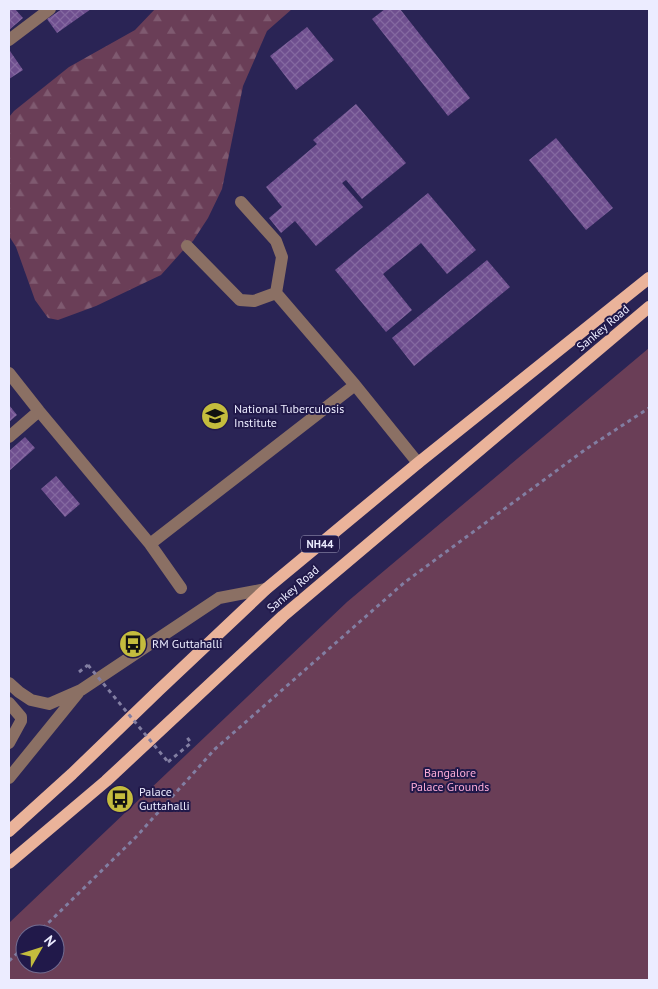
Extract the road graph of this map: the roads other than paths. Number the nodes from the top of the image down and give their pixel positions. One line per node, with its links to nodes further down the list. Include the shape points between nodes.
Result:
1 (50, 9): 2 (street)
2 (35, 13): 3 (street)
3 (9, 40)
4 (241, 202): 7 (street, via 276,241 282,257)
5 (187, 246): 7 (street, via 240,300 254,301)
6 (649, 278): 13 (main road, Sankey Road / NH44)
7 (276, 293): 10 (street)
8 (649, 307): 23 (main road, Sankey Road / NH44, via 282,616 106,781)
9 (9, 373): 11 (street)
10 (355, 385): 13 (street); 14 (street)
11 (39, 411): 12 (street); 14 (street)
12 (9, 437)
13 (418, 463): 16 (main road, Sankey Road / NH44)
14 (150, 544): 15 (street)
15 (181, 588)
16 (266, 589): 18 (street, via 219,598); 22 (main road, Sankey Road / NH44)
17 (9, 683): 18 (street, via 31,700 49,704)
18 (81, 690): 21 (street)
19 (9, 703): 20 (street, via 21,717)
20 (9, 743)
21 (9, 778)
22 (9, 831)
23 (9, 863)

